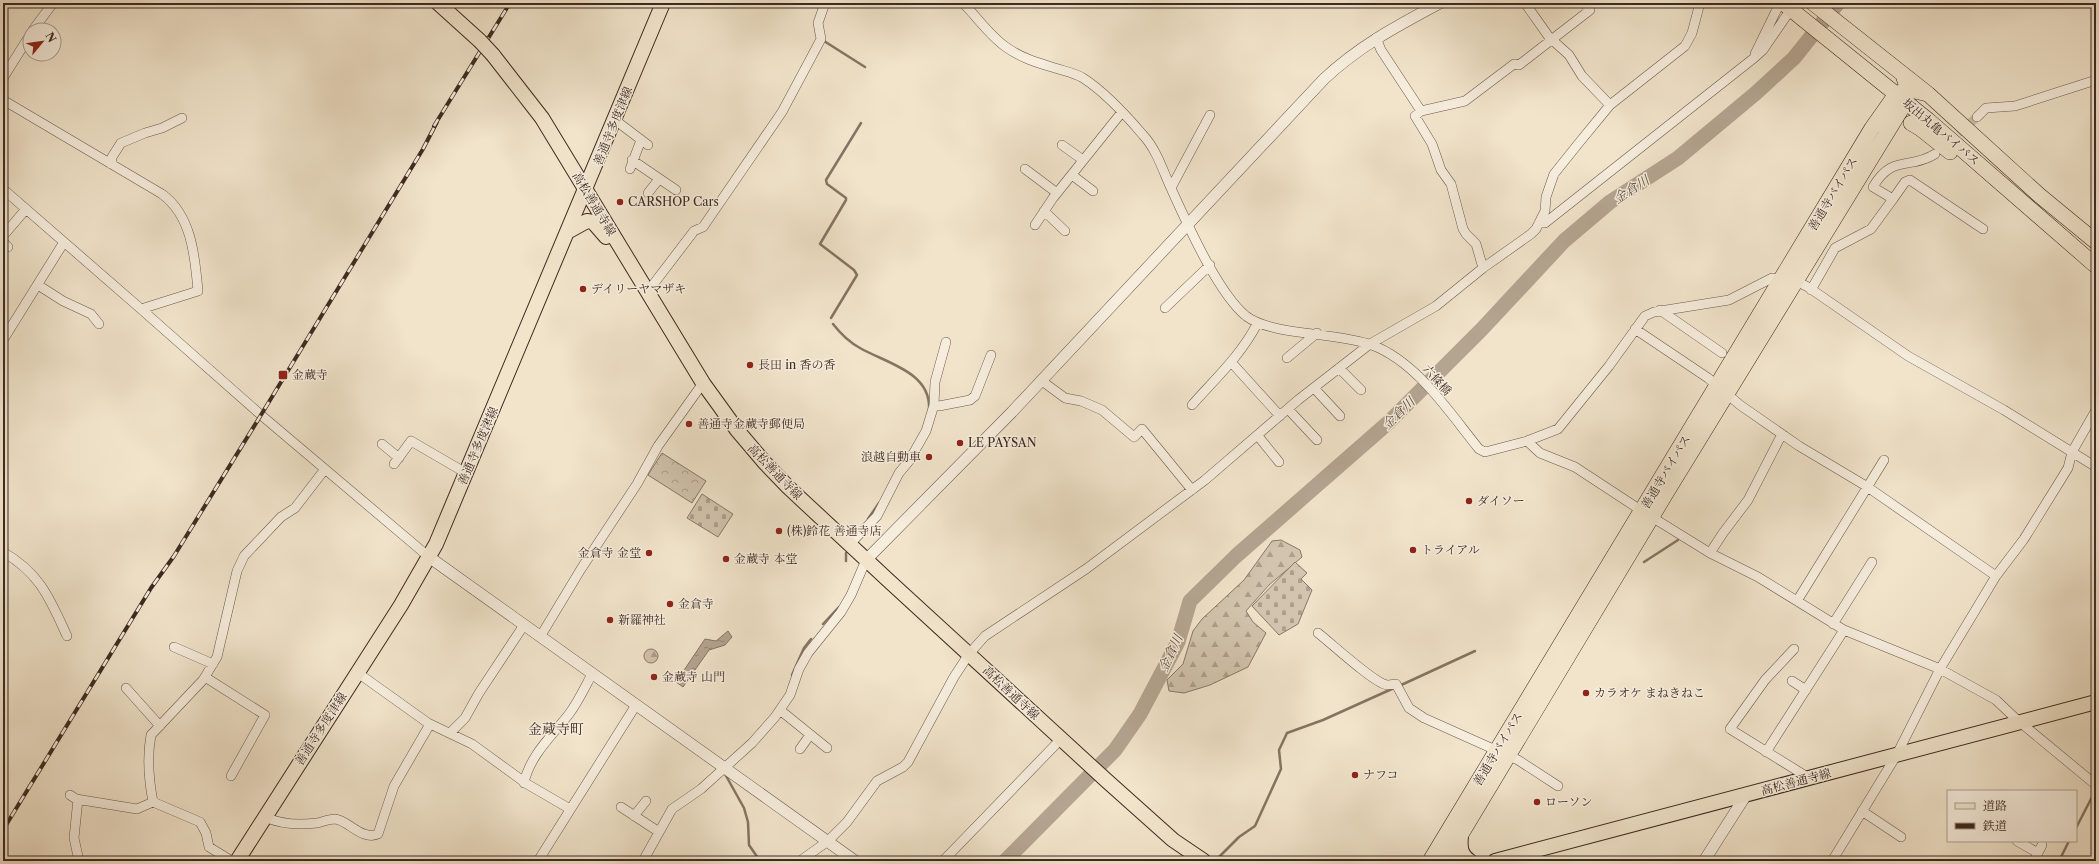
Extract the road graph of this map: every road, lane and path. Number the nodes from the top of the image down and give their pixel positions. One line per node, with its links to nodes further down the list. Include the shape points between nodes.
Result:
1 (53, 3): 12 (street)
2 (438, 3): 30 (main road, 高松善通寺線, bridge, via 494,55)
3 (663, 3): 31 (main road, 善通寺多度津線)
4 (825, 3): 71 (street, via 818,23 821,39 782,112 703,227 694,231)
5 (963, 3): 26 (street, via 1004,46 1019,55 1082,77)
6 (1440, 3): 13 (street)
7 (1526, 3): 14 (street)
8 (1584, 3): 14 (street, via 1590,10)
9 (1700, 3): 24 (street, via 1692,33 1684,46)
10 (1813, 3): 17 (highway, 坂出丸亀バイパス)
11 (1784, 7): 16 (street); 16 (street, via 1762,50); 19 (highway, 坂出丸亀バイパス)
12 (39, 22)
13 (1376, 38): 25 (street, via 1381,50); 58 (street, via 1344,60 1324,79)
14 (1552, 40): 24 (street, via 1569,55 1582,76); 25 (street, via 1519,65 1514,64 1496,76 1465,101)
15 (22, 48): 18 (street)
16 (1754, 58): 56 (street, via 1545,223)
17 (1903, 75): 21 (highway, 坂出丸亀バイパス); 22 (highway)
18 (3, 78)
19 (1879, 80): 22 (highway, 坂出丸亀バイパス); 33 (highway, via 1884,93)
20 (2096, 80): 28 (street, via 2015,106 1986,108)
21 (1928, 94): 22 (highway); 64 (highway, 坂出丸亀バイパス, via 2039,195)
22 (1903, 96): 33 (highway, 善通寺バイパス); 34 (highway, 善通寺バイパス); 35 (highway, 坂出丸亀バイパス)
23 (3, 100): 40 (street)
24 (1610, 105): 56 (street, via 1554,174 1546,197 1545,211)
25 (1422, 111): 67 (street, via 1415,116 1432,144 1441,170 1451,184 1463,229 1476,244)
26 (1122, 112): 39 (street); 44 (street, via 1148,142)
27 (1210, 115): 44 (street)
28 (1977, 117)
29 (182, 118): 40 (street, via 120,143)
30 (542, 118): 38 (main road, via 553,128 577,167 589,166); 46 (main road, 高松善通寺線)
31 (615, 120): 38 (main road, 善通寺多度津線); 43 (street, via 645,142 631,164)
32 (1911, 123): 34 (highway); 35 (highway, via 1924,125); 65 (highway, via 2034,222)
33 (1872, 128): 69 (highway, 善通寺バイパス)
34 (1881, 141): 69 (highway, 善通寺バイパス)
35 (1955, 143): 65 (highway, 坂出丸亀バイパス)
36 (1062, 145): 39 (street)
37 (1935, 154): 51 (street, via 1921,160 1897,164 1879,177 1873,187)
38 (599, 158): 46 (main road, 善通寺多度津線)
39 (1084, 160): 42 (street)
40 (111, 164): 73 (street, via 170,200 183,219 194,253 198,291)
41 (1025, 169): 50 (street)
42 (1072, 175): 48 (street); 50 (street)
43 (659, 179): 47 (street); 49 (street)
44 (1171, 188): 58 (street)
45 (3, 189): 53 (street)
46 (585, 190): 52 (main road, 高松善通寺線); 54 (main road, 善通寺多度津線)
47 (676, 190)
48 (1093, 191)
49 (648, 193)
50 (1057, 193): 55 (street)
51 (1893, 199): 59 (street, via 1908,179); 72 (street, via 1871,229 1835,248)
52 (595, 207): 54 (main road, via 587,204); 68 (main road, 高松善通寺線)
53 (26, 209): 62 (street); 63 (street)
54 (577, 210): 61 (main road, 善通寺多度津線)
55 (1044, 212): 57 (street); 60 (street)
56 (1539, 223): 67 (street, via 1531,234)
57 (1035, 225)
58 (1187, 225): 66 (street); 88 (street)
59 (1983, 229)
60 (1065, 231)
61 (567, 232): 68 (main road, via 587,221 593,222 624,263); 109 (main road, 善通寺多度津線)
62 (3, 236)
63 (64, 242): 70 (street); 73 (street)
64 (2096, 242)
65 (2093, 263)
66 (1210, 265): 74 (street); 77 (street, via 1234,303)
67 (1483, 268): 82 (street, via 1436,306)
68 (634, 270): 89 (main road, 高松善通寺線)
69 (1790, 280): 72 (street); 75 (street, via 1772,278 1729,300); 92 (highway, 善通寺バイパス)
70 (38, 285): 76 (street, via 63,301 91,314); 80 (street)
71 (652, 286)
72 (1811, 290): 104 (street, via 1908,356)
73 (142, 308): 108 (street)
74 (1165, 308)
75 (1660, 310): 78 (street, via 1645,316); 83 (street)
76 (100, 324)
77 (1257, 324): 79 (street, 六條橋); 86 (street)
78 (1635, 329): 92 (street); 102 (street, via 1566,421 1550,434)
79 (1317, 333): 82 (street, 六條橋); 85 (street)
80 (3, 340)
81 (946, 342): 93 (street, via 935,382)
82 (1370, 344): 87 (street); 102 (street, 六條橋, via 1390,353 1411,369 1479,449 1485,452)
83 (1722, 353)
84 (991, 355): 93 (street, via 975,396 970,400)
85 (1287, 358)
86 (1231, 362): 94 (street); 97 (street)
87 (1340, 368): 90 (street); 91 (street)
88 (1042, 380): 111 (street, via 1065,398 1082,401 1102,410 1134,437 1142,429); 117 (street)
89 (703, 383): 113 (main road, 高松善通寺線, via 765,463); 126 (street, via 658,446 637,484 581,568)
90 (1314, 388): 95 (street); 98 (street)
91 (1361, 390)
92 (1722, 390): 99 (street); 112 (highway, 善通寺バイパス)
93 (934, 405): 113 (street, via 919,444 899,474 877,516)
94 (1192, 405)
95 (1288, 409): 97 (street); 101 (street)
96 (2096, 410): 104 (street)
97 (1280, 416): 100 (street)
98 (1340, 416)
99 (1782, 434): 110 (street); 115 (street, via 1748,500)
100 (1258, 436): 106 (street); 111 (street)
101 (1317, 440)
102 (1527, 441): 112 (street, via 1540,453 1575,467)
103 (382, 444): 109 (street, via 396,461 411,441 429,448)
104 (2072, 452): 107 (street); 119 (street, via 2068,468 2024,539)
105 (1884, 460): 110 (street)
106 (1279, 462)
107 (2096, 467)
108 (325, 469): 116 (street); 130 (street, via 295,508 281,517 244,556 237,571 217,657)
109 (466, 473): 116 (main road, 善通寺多度津線)
110 (1866, 486): 119 (street); 120 (street)
111 (1192, 490): 129 (street, via 1086,569 985,636)
112 (1647, 515): 115 (street); 150 (highway, 善通寺バイパス)
113 (850, 544): 117 (main road, 高松善通寺線)
114 (3, 552): 125 (street, via 24,565 39,581)
115 (1710, 553): 120 (street, via 1758,577)
116 (429, 557): 122 (street); 132 (main road, 善通寺多度津線)
117 (866, 560): 129 (main road, 高松善通寺線); 140 (street, via 851,595 841,612 808,653 790,695)
118 (1872, 562): 121 (street)
119 (1996, 576): 131 (street)
120 (1797, 601): 121 (street)
121 (1833, 624): 123 (street)
122 (524, 625): 126 (street); 144 (street, via 465,718)
123 (1844, 630): 131 (street); 137 (street)
124 (1318, 633): 150 (street, via 1384,684 1398,686 1410,708 1424,718)
125 (67, 636)
126 (540, 637): 133 (street)
127 (174, 647): 130 (street)
128 (1794, 650): 149 (street, via 1765,680 1730,729)
129 (969, 654): 146 (main road, 高松善通寺線); 169 (street, via 908,762 877,781 847,822)
130 (213, 664): 134 (street)
131 (1940, 669): 141 (street, via 1996,700); 151 (street)
132 (358, 673): 142 (street); 165 (main road, 善通寺多度津線)
133 (592, 674): 139 (street); 155 (street, via 570,713 527,768)
134 (205, 677): 143 (street); 153 (street, via 265,714)
135 (1792, 680): 137 (street)
136 (126, 688): 143 (street)
137 (1806, 690): 149 (street)
138 (2096, 702): 141 (main road, 高松善通寺線)
139 (636, 705): 152 (street); 162 (street)
140 (780, 710): 145 (street); 152 (street, via 752,743)
141 (2021, 723): 151 (main road, 高松善通寺線); 156 (street)
142 (430, 724): 144 (street); 165 (street, via 394,786 378,834 356,831 335,819 297,824 272,821)
143 (160, 726): 160 (street, via 151,735 149,746)
144 (450, 733): 155 (street, via 472,744)
145 (810, 735): 147 (street); 148 (street)
146 (1062, 740): 179 (street); 180 (main road, 高松善通寺線, via 1173,840)
147 (827, 748)
148 (800, 749)
149 (1766, 752): 154 (street)
150 (1503, 754): 157 (street, via 1518,760); 167 (highway, 善通寺バイパス); 181 (highway, 善通寺バイパス)
151 (1896, 756): 154 (main road, 高松善通寺線); 163 (street)
152 (724, 768): 166 (street, via 701,789 672,809); 169 (street)
153 (231, 776)
154 (1809, 778): 158 (main road, 高松善通寺線)
155 (524, 782): 162 (street)
156 (2096, 785)
157 (1558, 786)
158 (1746, 795): 184 (main road, 高松善通寺線); 185 (street)
159 (646, 801): 164 (street)
160 (153, 802): 172 (street, via 137,809 74,797 74,838); 173 (street, via 200,822 209,847)
161 (621, 807): 164 (street)
162 (570, 809): 175 (street)
163 (1862, 811): 168 (street); 186 (street)
164 (634, 816): 166 (street)
165 (265, 817): 174 (main road, 善通寺多度津線)
166 (659, 832): 176 (street)
167 (1461, 835): 182 (highway, 善通寺バイパス); 183 (main road, via 1462,851)
168 (1901, 837)
169 (828, 841): 177 (street); 178 (street)
170 (2019, 842): 171 (street)
171 (2038, 853)
172 (79, 861)
173 (232, 861)
174 (237, 861)
175 (538, 861)
176 (643, 861)
177 (800, 861)
178 (855, 861)
179 (942, 861)
180 (1204, 861)
181 (1430, 861)
182 (1445, 861)
183 (1470, 861)
184 (1495, 861)
185 (1704, 861)
186 (1832, 861)

